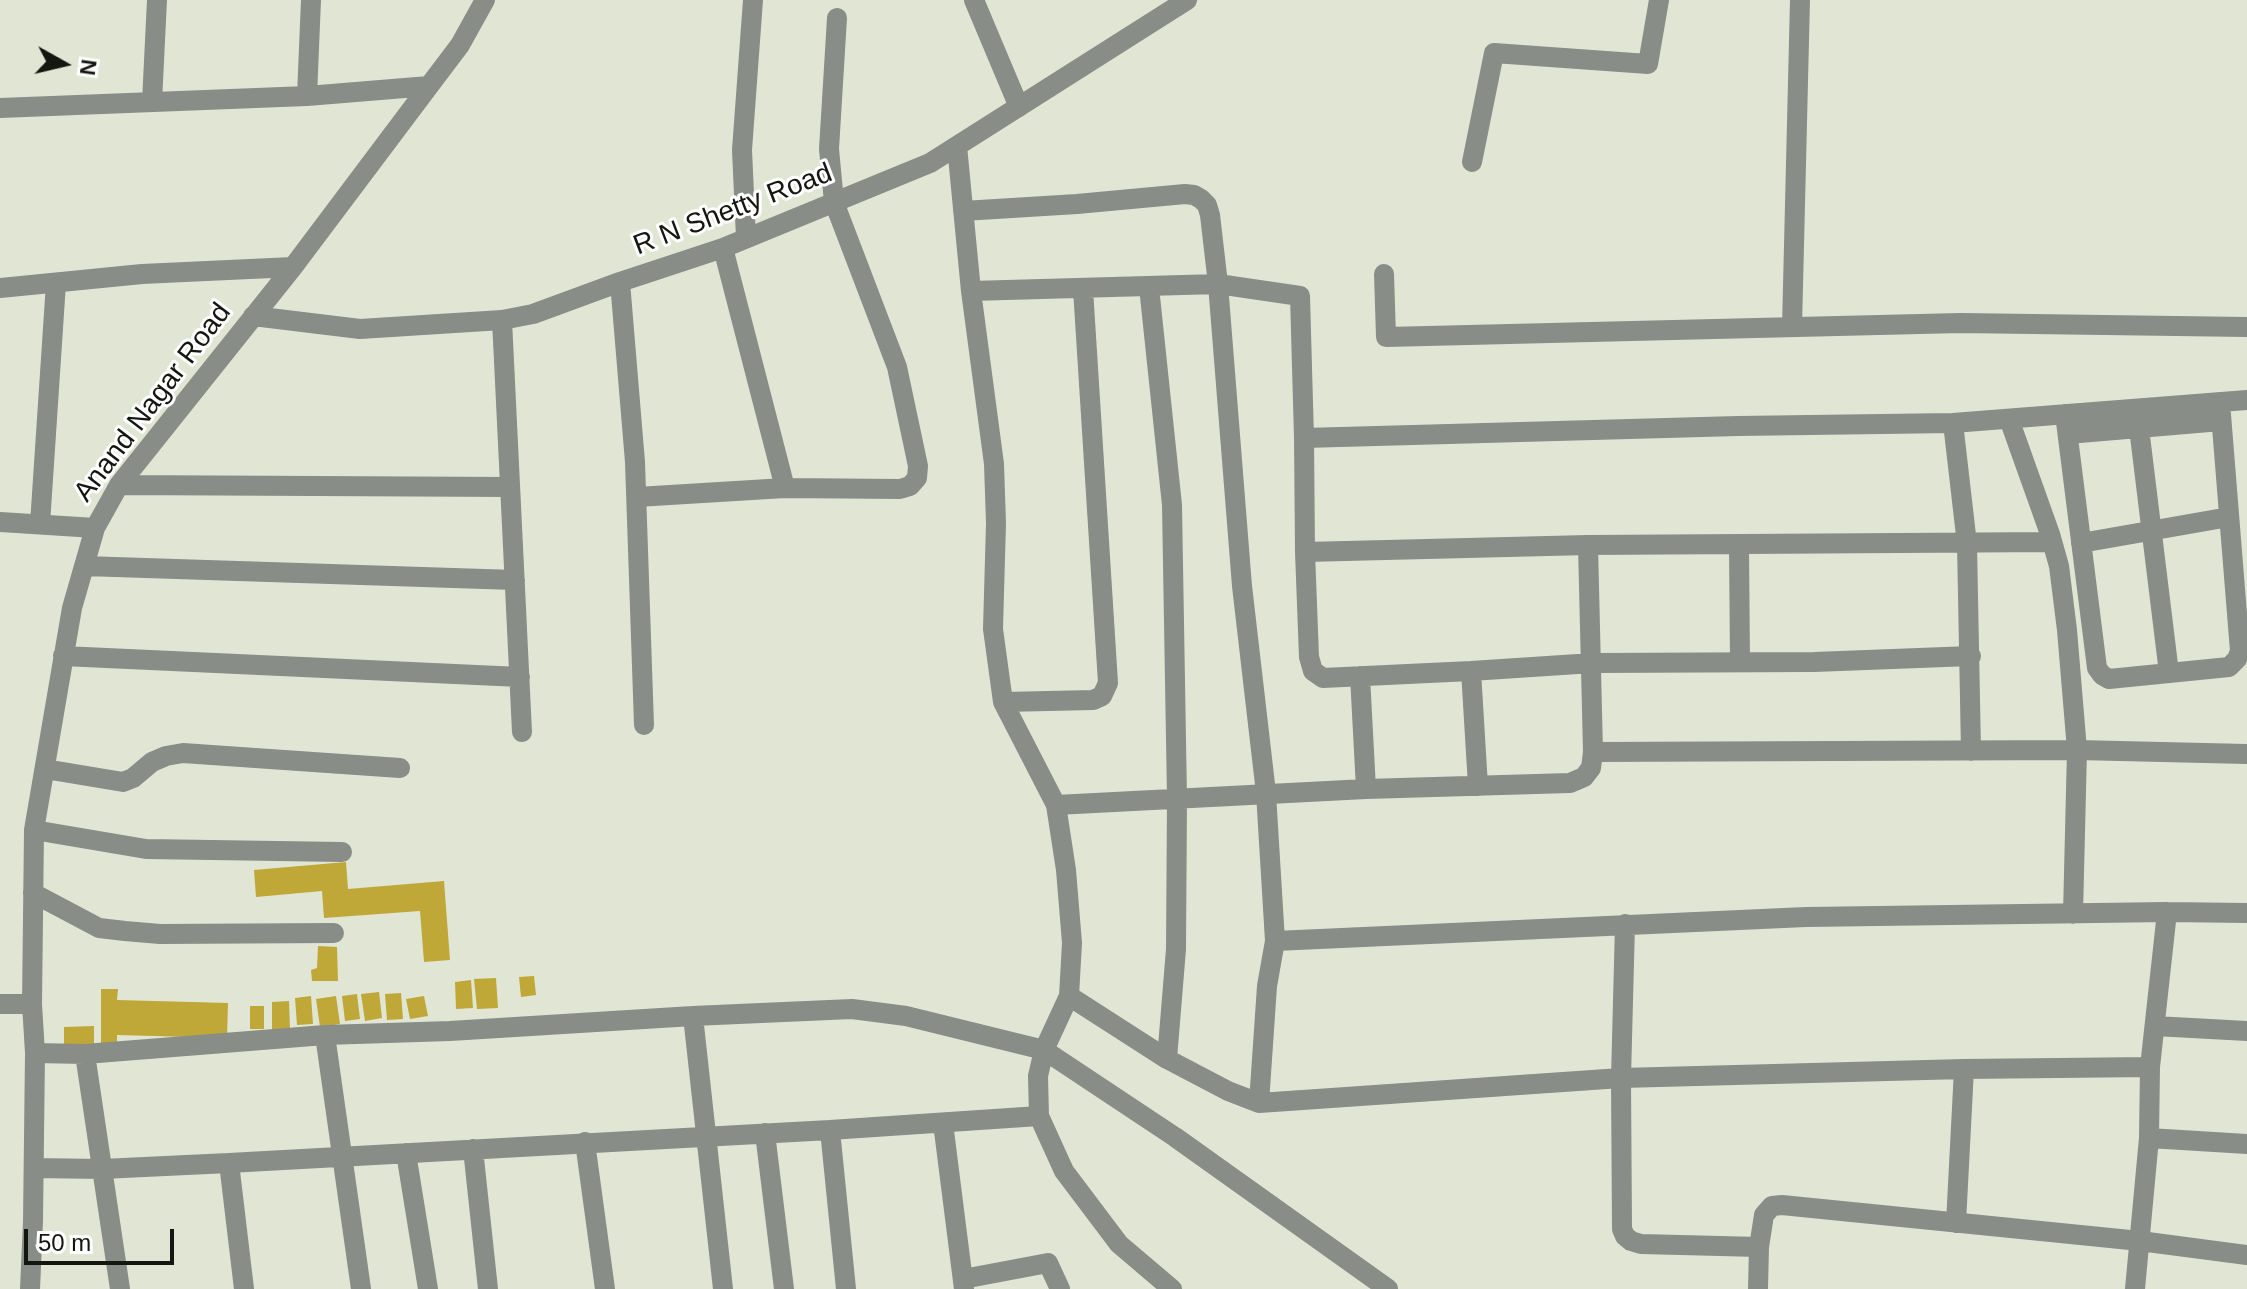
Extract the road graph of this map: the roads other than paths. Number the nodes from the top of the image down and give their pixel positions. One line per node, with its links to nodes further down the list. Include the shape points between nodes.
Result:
1 (157, 0): 13 (street)
2 (311, 0): 12 (street)
3 (485, 0): 4 (street); 11 (street, Anand Nagar Road)
4 (493, 0)
5 (753, 0): 20 (street, via 742,150)
6 (974, 0): 14 (street)
7 (1187, 0): 14 (street, R N Shetty Road)
8 (1659, 0): 17 (street, via 1648,64 1494,53)
9 (1800, 0): 33 (street)
10 (837, 18): 18 (street, via 829,149)
11 (429, 86): 12 (street); 22 (street, Anand Nagar Road)
12 (307, 96): 13 (street)
13 (152, 102): 15 (street)
14 (1019, 107): 16 (street, R N Shetty Road)
15 (0, 108)
16 (957, 146): 18 (street, R N Shetty Road, via 930,163); 19 (street)
17 (1472, 162)
18 (834, 202): 20 (street, R N Shetty Road); 44 (street, via 897,367 917,478 900,489)
19 (963, 211): 26 (street, via 1194,195 1210,215); 30 (street)
20 (746, 238): 21 (street, R N Shetty Road)
21 (723, 248): 24 (street, R N Shetty Road); 44 (street)
22 (293, 267): 25 (street); 31 (street, Anand Nagar Road)
23 (1384, 274): 33 (street, via 1386,337)
24 (620, 282): 32 (street, R N Shetty Road); 45 (street)
25 (56, 283): 28 (street); 48 (street)
26 (1218, 284): 27 (street); 41 (street, via 1300,296); 78 (street, via 1242,586)
27 (1149, 287): 29 (street); 79 (street, via 1172,505)
28 (0, 288)
29 (1083, 289): 30 (street); 67 (street, via 1108,683 1102,696 1093,700)
30 (971, 291): 67 (street, via 994,464 993,629)
31 (253, 316): 32 (street, R N Shetty Road, via 360,329); 42 (street, Anand Nagar Road)
32 (502, 320): 43 (street)
33 (1792, 327): 34 (street)
34 (2247, 327)
35 (2247, 400): 36 (street)
36 (2221, 412): 39 (street); 40 (street); 46 (street)
37 (2009, 419): 38 (street); 39 (street); 51 (street)
38 (1953, 423): 41 (street); 53 (street)
39 (2066, 424): 40 (street); 52 (street)
40 (2139, 428): 50 (street)
41 (1304, 438): 56 (street)
42 (119, 485): 43 (street); 49 (street, Anand Nagar Road)
43 (510, 487): 58 (street)
44 (785, 488): 45 (street)
45 (637, 497): 68 (street)
46 (2229, 517): 50 (street); 64 (street, via 2237,659 2229,667)
47 (0, 522): 48 (street)
48 (40, 524): 49 (street)
49 (95, 528): 57 (street, Anand Nagar Road)
50 (2151, 531): 52 (street); 64 (street)
51 (2052, 542): 53 (street); 70 (street, via 2067,630)
52 (2081, 543): 64 (street, via 2097,668 2109,679)
53 (1967, 544): 55 (street); 60 (street)
54 (1588, 545): 55 (street); 56 (street); 62 (street)
55 (1739, 545): 61 (street)
56 (1305, 552): 65 (street, via 1313,671 1323,678)
57 (84, 566): 58 (street); 59 (street, Anand Nagar Road)
58 (515, 580): 66 (street)
59 (63, 656): 66 (street); 75 (street, Anand Nagar Road)
60 (1971, 656): 61 (street); 71 (street)
61 (1740, 662): 62 (street)
62 (1593, 663): 63 (street); 72 (street)
63 (1471, 671): 65 (street); 76 (street)
64 (2169, 673)
65 (1360, 676): 77 (street)
66 (520, 677): 69 (street)
67 (1003, 702): 80 (street)
68 (644, 725)
69 (522, 732)
70 (2077, 750): 71 (street); 73 (street); 86 (street)
71 (1971, 751): 72 (street)
72 (1593, 752): 76 (street, via 1591,768 1570,783)
73 (2247, 754)
74 (400, 768): 75 (street, via 183,753 152,762 123,782)
75 (45, 769): 81 (street, Anand Nagar Road)
76 (1478, 786): 77 (street)
77 (1366, 789): 78 (street)
78 (1266, 793): 79 (street); 89 (street)
79 (1177, 798): 80 (street); 100 (street, via 1176,949)
80 (1056, 805): 90 (street, via 1072,943)
81 (34, 830): 82 (street, via 146,849); 83 (street, Anand Nagar Road)
82 (342, 852)
83 (33, 893): 88 (street, via 99,928 160,934); 92 (street, Anand Nagar Road)
84 (2167, 912): 85 (street); 86 (street); 94 (street)
85 (2247, 913)
86 (2073, 914): 87 (street)
87 (1625, 924): 89 (street); 103 (street)
88 (334, 933)
89 (1275, 941): 104 (street)
90 (1068, 1001): 97 (street); 100 (street)
91 (0, 1004): 92 (street)
92 (32, 1004): 98 (street, Anand Nagar Road)
93 (693, 1016): 96 (street); 97 (street, via 852,1009); 109 (street)
94 (2155, 1026): 95 (street); 101 (street)
95 (2247, 1031)
96 (325, 1035): 99 (street); 115 (street)
97 (1048, 1043): 105 (street, via 1038,1076); 136 (street)
98 (35, 1053): 99 (street); 117 (street, Anand Nagar Road)
99 (85, 1054): 118 (street)
100 (1167, 1059): 104 (street)
101 (2150, 1067): 102 (street); 110 (street)
102 (1964, 1069): 103 (street); 119 (street)
103 (1621, 1078): 104 (street); 121 (street, via 1625,1236 1641,1244)
104 (1259, 1103)
105 (1039, 1116): 106 (street); 135 (street, via 1064,1171 1119,1244)
106 (943, 1123): 107 (street); 123 (street)
107 (830, 1130): 108 (street); 133 (street)
108 (765, 1133): 109 (street); 132 (street)
109 (705, 1136): 111 (street); 131 (street)
110 (2149, 1138): 112 (street); 120 (street)
111 (585, 1142): 113 (street); 130 (street)
112 (2247, 1144)
113 (473, 1149): 114 (street); 129 (street)
114 (406, 1153): 115 (street); 128 (street)
115 (342, 1157): 116 (street); 127 (street)
116 (229, 1163): 118 (street); 126 (street)
117 (34, 1168): 118 (street); 124 (street, Anand Nagar Road)
118 (102, 1169): 125 (street)
119 (1956, 1223): 120 (street); 121 (street, via 1772,1206 1764,1215)
120 (2140, 1241): 122 (street); 138 (street)
121 (1759, 1247): 137 (street)
122 (2247, 1255)
123 (963, 1284): 134 (street, via 1048,1263)
124 (30, 1289)
125 (120, 1289)
126 (244, 1289)
127 (361, 1289)
128 (428, 1289)
129 (488, 1289)
130 (605, 1289)
131 (723, 1289)
132 (784, 1289)
133 (846, 1289)
134 (1060, 1289)
135 (1172, 1289)
136 (1388, 1289)
137 (1758, 1289)
138 (2135, 1289)

